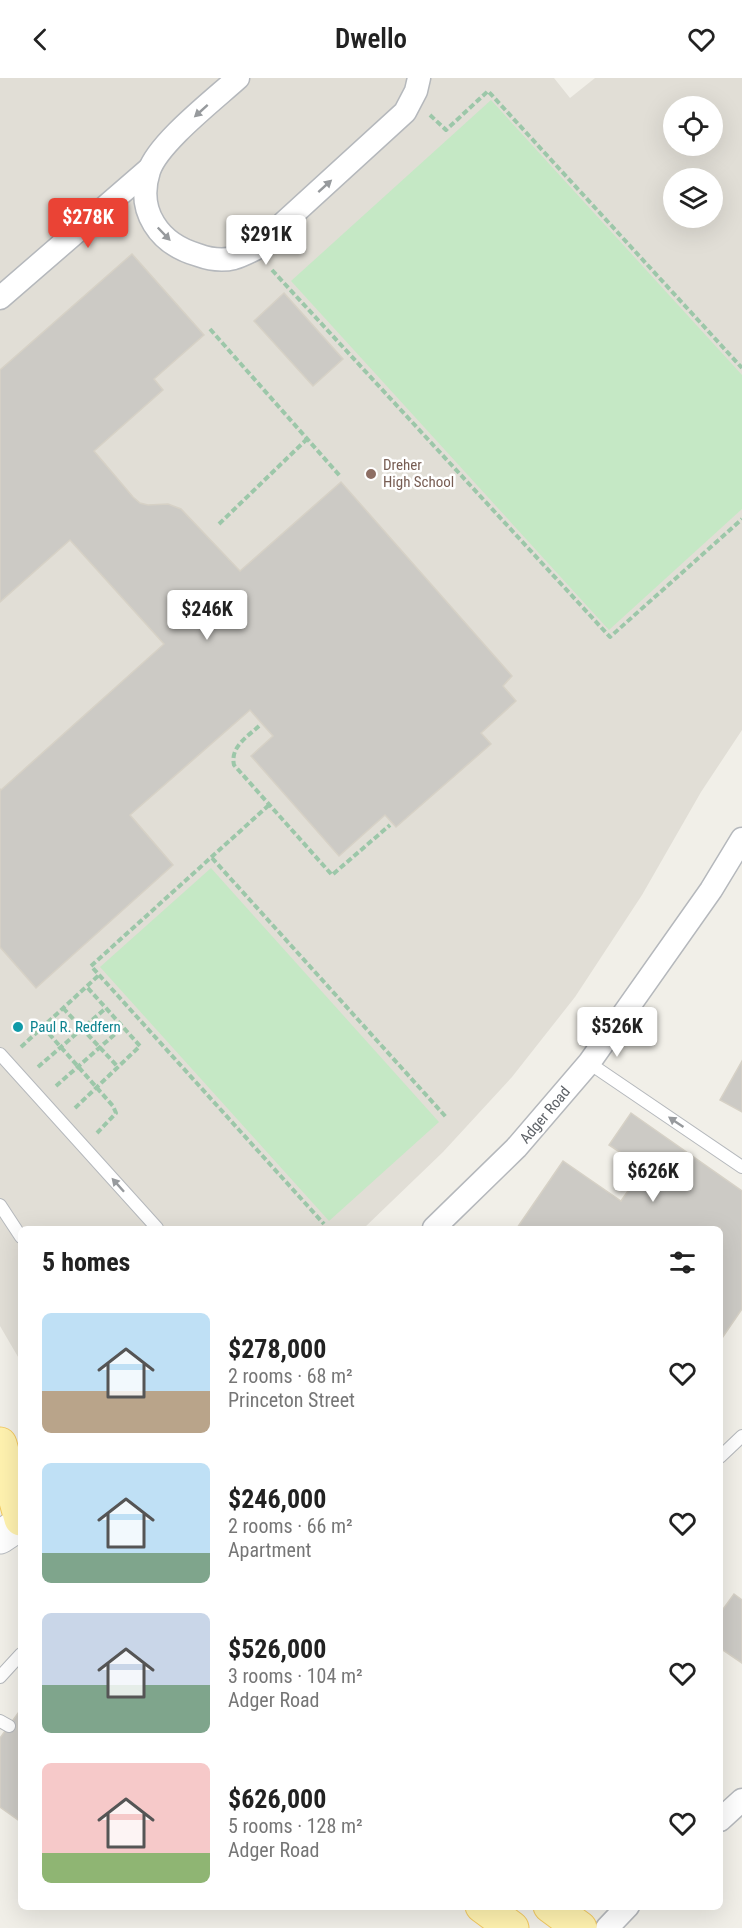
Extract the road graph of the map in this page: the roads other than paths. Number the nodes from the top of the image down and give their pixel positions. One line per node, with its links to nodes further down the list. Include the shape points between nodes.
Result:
1 (238, 78): 3 (street, one-way to 3, via 165,145)
2 (419, 78): 3 (street, one-way to 2, via 144,194 148,214 163,237 187,252 211,259 234,258 255,249 405,112 417,91)
3 (149, 169): 4 (street)
4 (0, 298)
5 (742, 839): 7 (street, Adger Road, via 711,890)
6 (0, 1054): 10 (lane, one-way to 6)
7 (589, 1063): 8 (lane, one-way to 7); 11 (street, Adger Road, via 516,1148)
8 (742, 1167)
9 (0, 1205): 12 (lane)
10 (155, 1226)
11 (437, 1226)
12 (18, 1232)
13 (742, 1436): 15 (lane)
14 (0, 1444): 17 (main road)
15 (723, 1454)
16 (0, 1509): 18 (main road)
17 (18, 1510)
18 (18, 1519)
19 (18, 1523): 20 (main road)
20 (0, 1537)
21 (18, 1657): 22 (lane)
22 (0, 1677)
23 (742, 1800): 24 (street)
24 (723, 1817)
25 (487, 1910): 28 (main road)
26 (555, 1910): 29 (main road)
27 (624, 1910): 30 (street)
28 (512, 1928)
29 (580, 1928)
30 (607, 1928)

